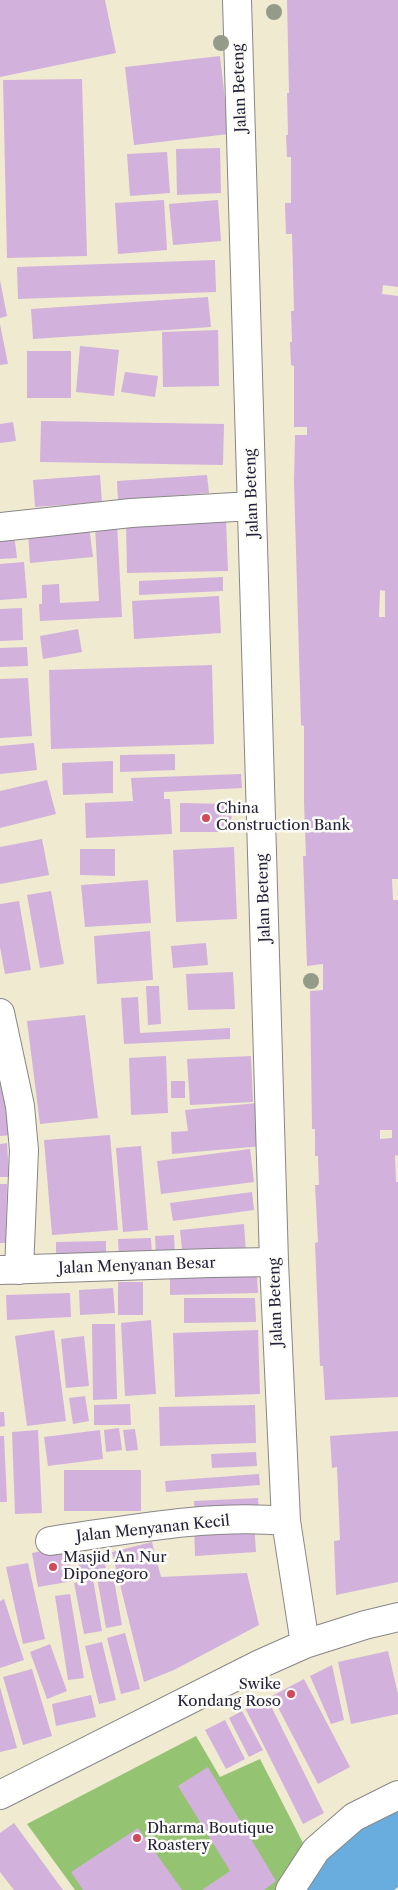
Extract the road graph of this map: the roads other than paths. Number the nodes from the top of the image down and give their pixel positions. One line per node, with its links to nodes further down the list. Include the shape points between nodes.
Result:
1 (238, 0): 2 (street, Jalan Beteng)
2 (252, 506): 3 (street, via 131,512); 5 (street, Jalan Beteng)
3 (0, 527)
4 (1, 1021): 6 (street, via 20,1106 24,1150)
5 (274, 1262): 6 (street, Jalan Menyanan Besar); 7 (street, Jalan Beteng)
6 (10, 1270)
7 (286, 1522): 8 (street, Jalan Menyanan Kecil, via 256,1519 182,1523); 10 (street, Jalan Beteng)
8 (50, 1541)
9 (398, 1617): 10 (street)
10 (305, 1644): 11 (street)
11 (0, 1795)
12 (398, 1795): 13 (street, via 354,1817 316,1850)
13 (290, 1890)

